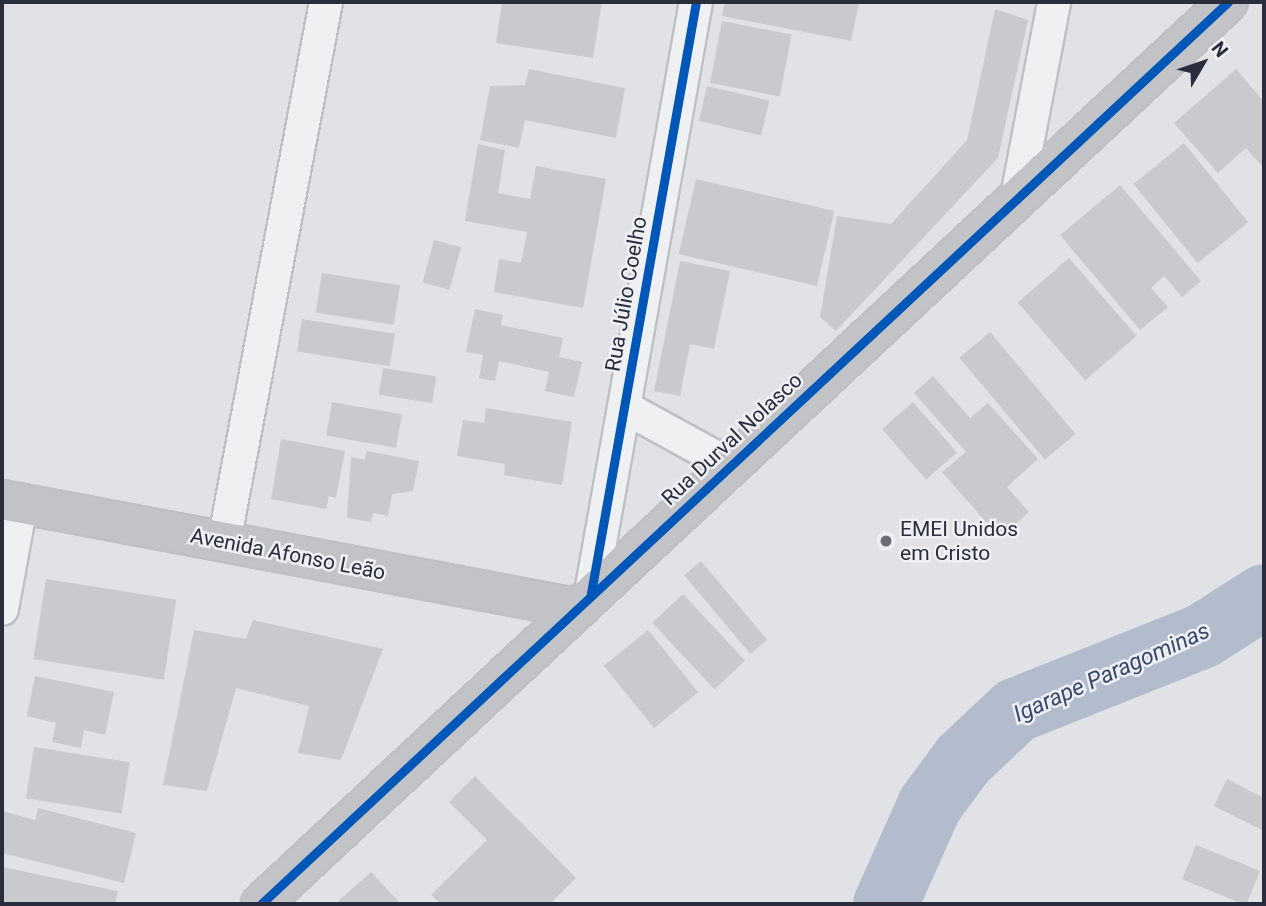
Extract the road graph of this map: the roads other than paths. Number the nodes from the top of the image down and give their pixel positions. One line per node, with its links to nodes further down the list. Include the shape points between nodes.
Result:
1 (327, 2): 9 (street)
2 (696, 2): 6 (street, Rua Júlio Coelho)
3 (1054, 2): 5 (street)
4 (1228, 2): 5 (street, Rua Durval Nolasco)
5 (1016, 202): 7 (street, Rua Durval Nolasco)
6 (624, 407): 7 (street); 10 (street, Rua Júlio Coelho)
7 (730, 465): 10 (street, Rua Durval Nolasco)
8 (11, 502): 9 (street, Avenida Afonso Leão); 11 (street)
9 (224, 542): 10 (street, Avenida Afonso Leão)
10 (583, 600): 12 (street, Rua Durval Nolasco)
11 (2, 609)
12 (261, 904)

